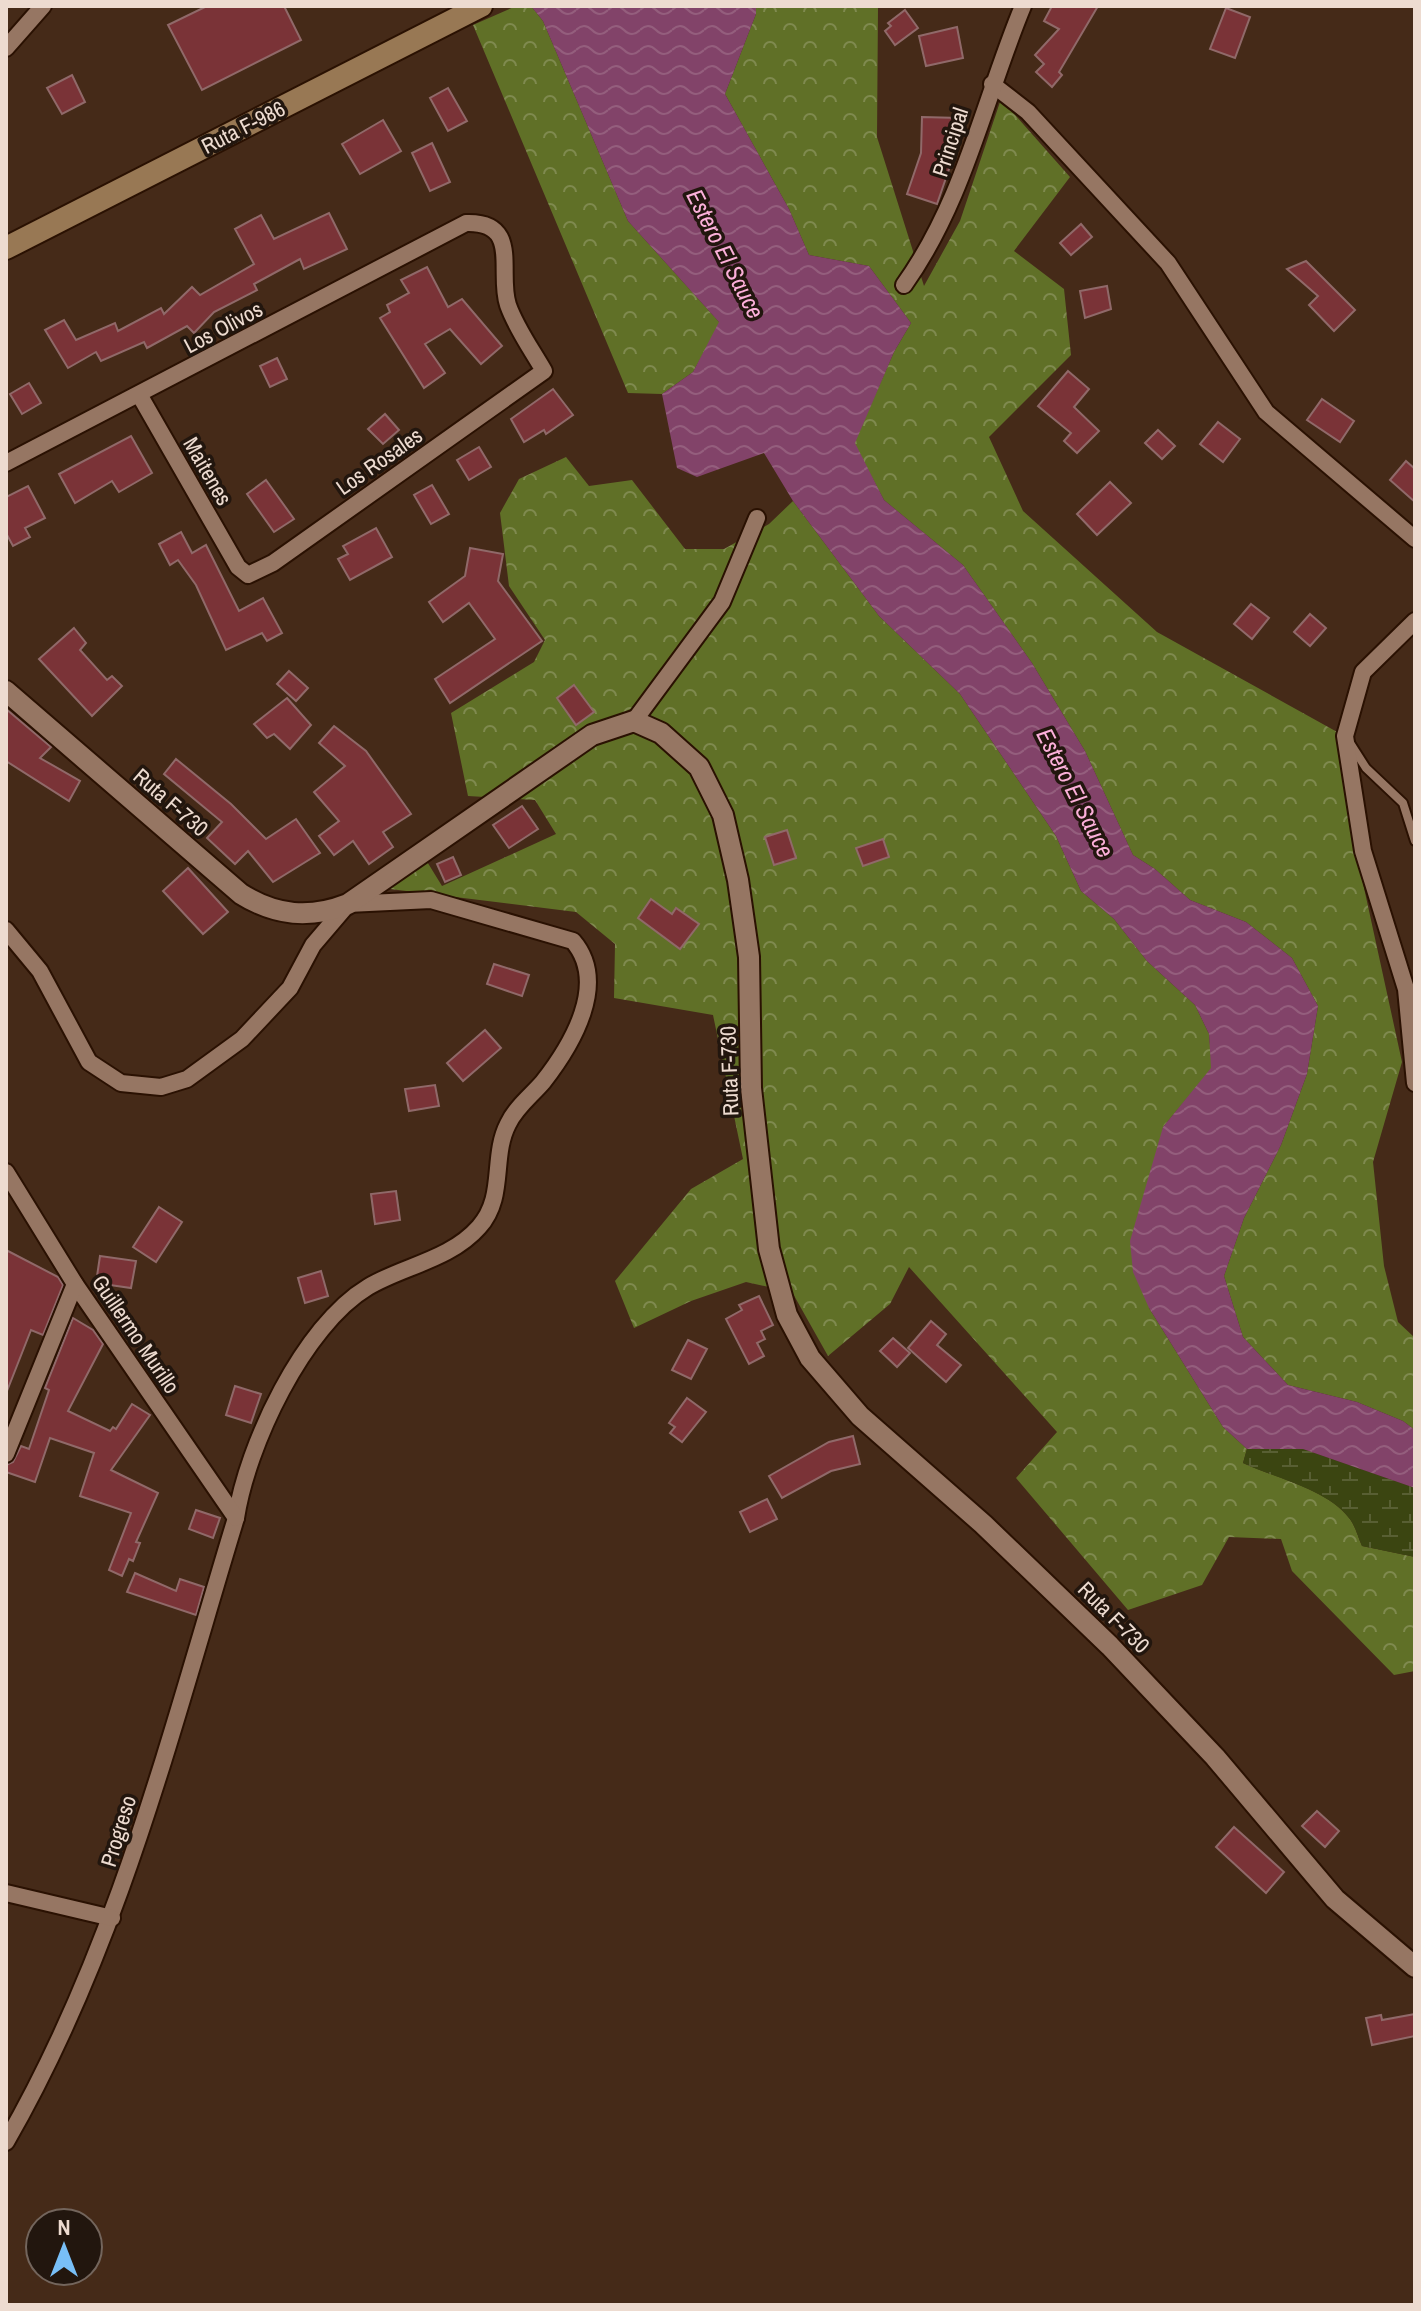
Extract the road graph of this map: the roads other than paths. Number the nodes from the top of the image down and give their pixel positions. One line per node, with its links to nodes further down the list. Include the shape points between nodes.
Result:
1 (43, 6): 4 (street)
2 (1023, 6): 5 (street, Principal)
3 (475, 9): 6 (main road, Ruta F-986)
4 (6, 48)
5 (992, 84): 7 (street, Principal, via 955,197); 12 (street, via 1028,112 1168,263 1266,412)
6 (6, 248)
7 (904, 285)
8 (544, 371): 9 (street, Los Olivos, via 506,297 502,242 483,225 458,225); 13 (street, Los Rosales, via 273,563 248,575)
9 (140, 396): 10 (street, Los Olivos); 13 (street, Maitenes)
10 (6, 463)
11 (757, 518): 16 (street, via 722,602)
12 (1415, 539)
13 (238, 567)
14 (1415, 621): 17 (street, via 1363,672)
15 (6, 691): 19 (street, Ruta F-730, via 241,894 268,908 297,914)
16 (634, 721): 19 (street, Ruta F-730, via 592,735); 28 (street, Ruta F-730, via 686,753 709,782 723,815 749,957 751,1088 769,1249 787,1315 810,1358 851,1408 1110,1646 1215,1757 1335,1899)
17 (1345, 736): 18 (lane, via 1366,768 1403,803); 21 (street, via 1363,851 1406,989)
18 (1415, 841)
19 (348, 904): 20 (street, via 313,945 290,988 242,1039 187,1079 161,1087 121,1083 89,1062 40,971); 25 (street, Progreso, via 431,900 573,941 590,970 589,994 557,1061 507,1125 487,1216 464,1240 366,1288 333,1315 255,1442)
20 (6, 930)
21 (1415, 1083)
22 (6, 1172): 23 (street, Guillermo Murillo)
23 (75, 1284): 24 (street); 25 (street, Guillermo Murillo)
24 (6, 1454)
25 (236, 1518): 27 (street, Progreso)
26 (6, 1893): 27 (street)
27 (112, 1918): 29 (street, Progreso, via 63,2035)
28 (1415, 1967)
29 (6, 2142)

